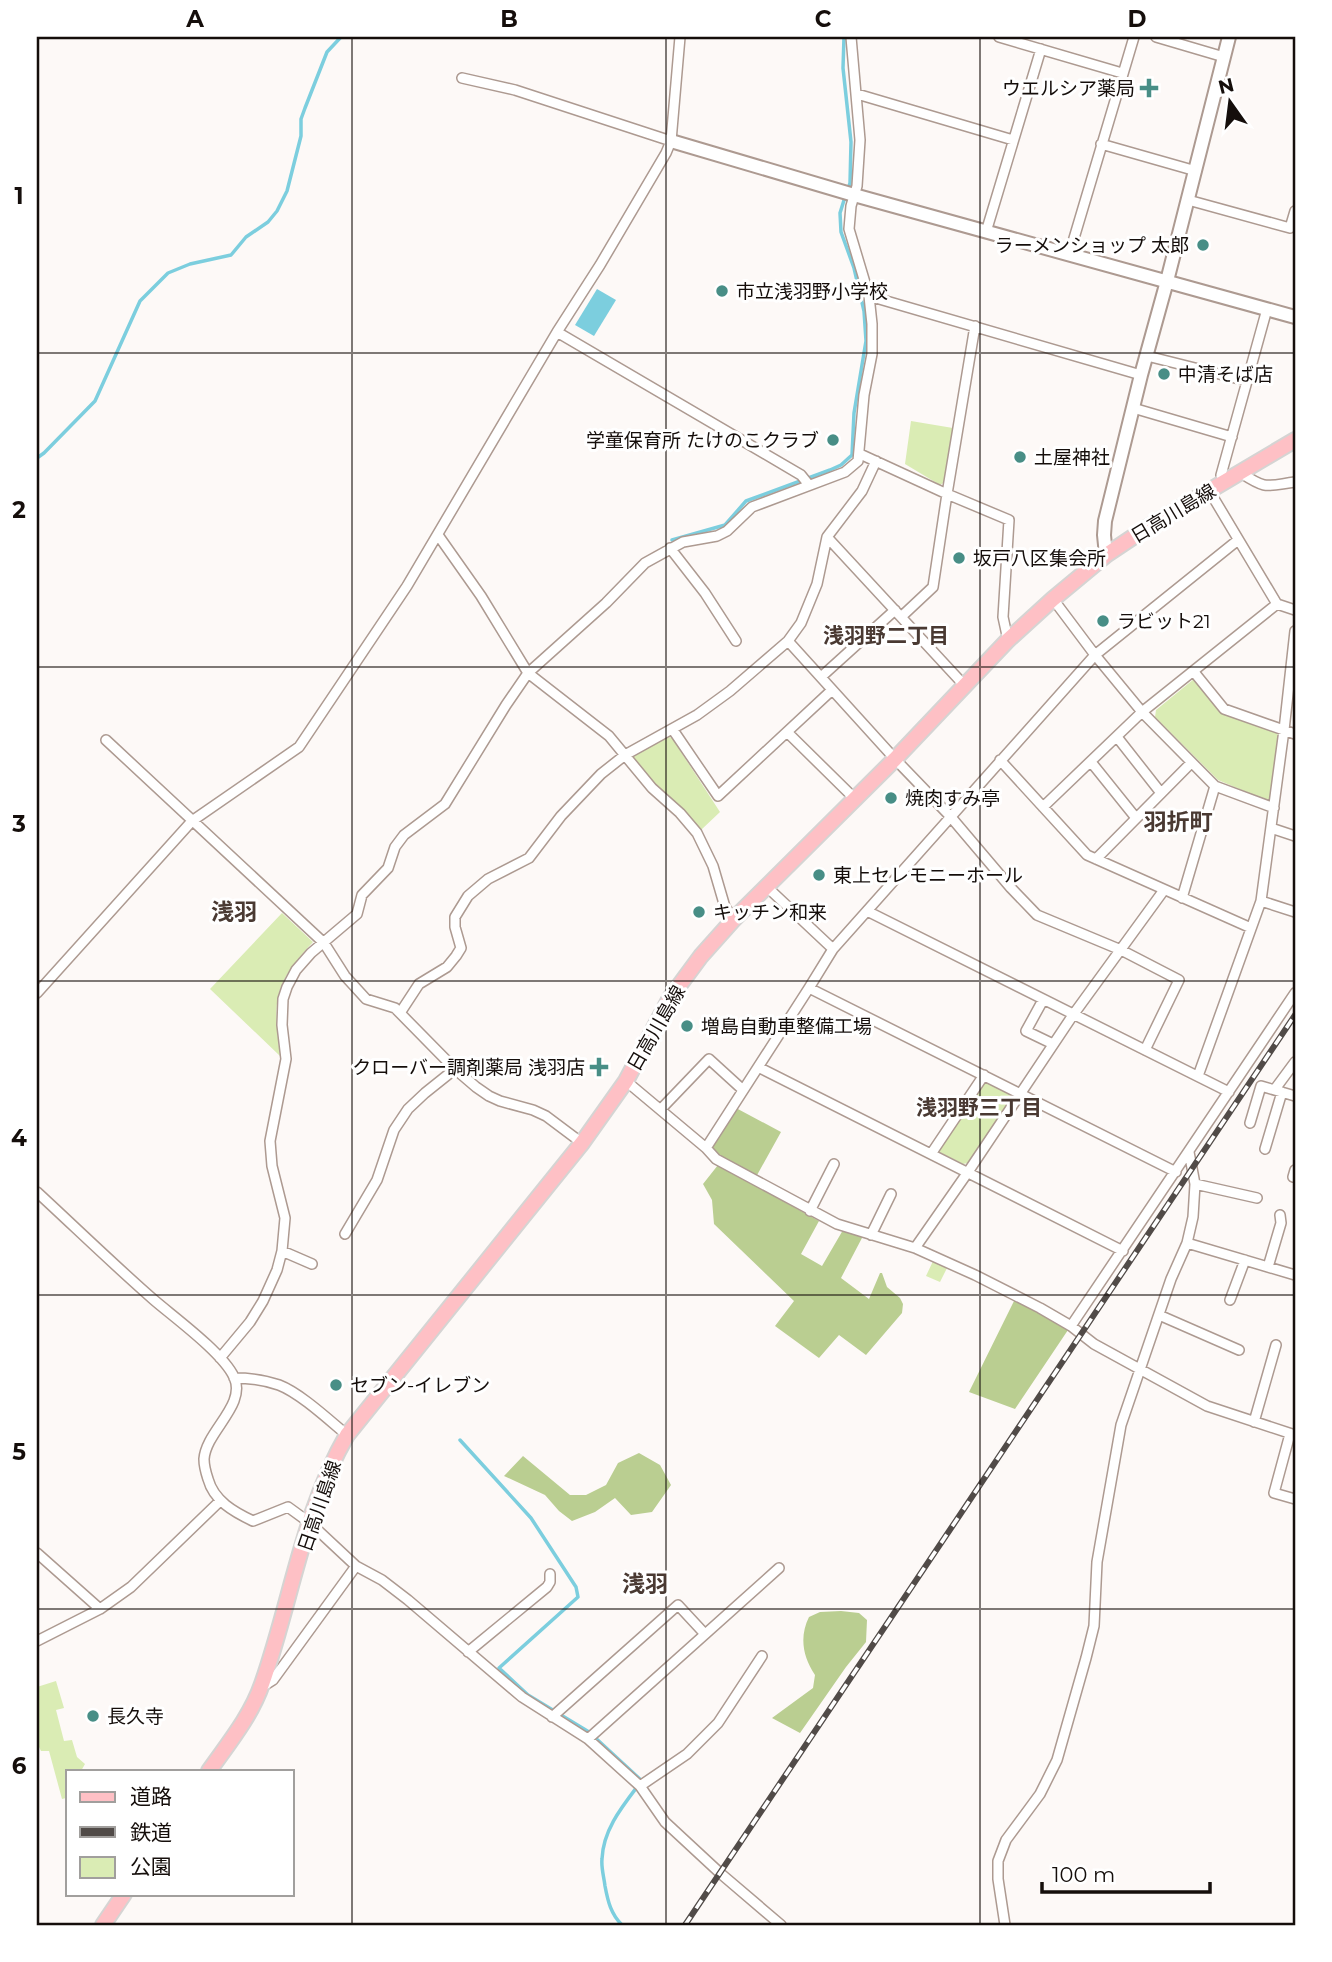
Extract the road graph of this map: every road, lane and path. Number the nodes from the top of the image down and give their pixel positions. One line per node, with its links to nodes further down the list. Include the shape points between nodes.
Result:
1 (680, 37): 13 (street)
2 (851, 37): 11 (street)
3 (999, 37): 7 (street)
4 (1134, 37): 9 (street)
5 (1156, 37): 8 (street)
6 (1229, 37): 8 (street)
7 (1041, 49): 9 (street); 12 (street)
8 (1224, 57): 15 (street)
9 (1122, 73): 14 (street)
10 (462, 78): 13 (street, via 515,90)
11 (857, 94): 12 (street); 16 (street, via 860,140)
12 (1013, 140): 20 (street)
13 (671, 141): 16 (street); 27 (street)
14 (1101, 144): 15 (street); 21 (street)
15 (1196, 170): 17 (street)
16 (854, 195): 20 (street); 23 (street, via 849,229)
17 (1188, 200): 19 (street); 22 (street)
18 (1295, 211): 19 (street)
19 (1293, 229)
20 (986, 232): 21 (street)
21 (1069, 255): 22 (street)
22 (1167, 281): 24 (street); 28 (street)
23 (869, 296): 26 (street); 34 (street, via 872,354)
24 (1267, 309): 25 (street); 30 (street)
25 (1295, 317)
26 (975, 326): 29 (street); 41 (street)
27 (557, 331): 39 (street, via 802,475); 42 (street)
28 (1147, 356): 29 (street); 30 (street)
29 (1141, 375): 31 (street)
30 (1248, 381): 32 (street)
31 (1133, 408): 32 (street); 46 (street, via 1105,522)
32 (1232, 437): 37 (street, via 1221,475)
33 (1295, 440): 36 (main road, 日高川島線)
34 (860, 454): 35 (street); 39 (street, via 845,472)
35 (876, 461): 41 (street); 43 (street, via 862,491)
36 (1241, 472): 37 (main road, 日高川島線); 38 (street, via 1259,485)
37 (1227, 481): 40 (main road, 日高川島線)
38 (1295, 482)
39 (809, 485): 45 (street, via 752,507 717,536)
40 (1210, 492): 44 (street); 46 (main road, 日高川島線)
41 (947, 494): 50 (street, via 933,587); 52 (street, via 1009,520 1003,617)
42 (438, 535): 57 (street); 80 (street, via 299,747)
43 (827, 537): 50 (street); 54 (street, via 817,584)
44 (1238, 540): 48 (street); 55 (street)
45 (670, 548): 53 (street); 57 (street, via 645,563)
46 (1106, 555): 47 (main road, 日高川島線)
47 (1053, 599): 52 (main road, 日高川島線); 55 (street)
48 (1277, 604): 49 (street); 56 (street)
49 (1295, 610)
50 (898, 614): 58 (street); 59 (street)
51 (1295, 631): 63 (street)
52 (1008, 640): 59 (main road, 日高川島線)
53 (736, 641)
54 (788, 641): 58 (street); 62 (street, via 730,691)
55 (1095, 655): 61 (street); 70 (street)
56 (1194, 671): 61 (street); 63 (street, via 1224,709)
57 (528, 673): 68 (street, via 609,736); 92 (street, via 445,804 404,835 388,867 362,895 356,914)
58 (821, 677): 60 (street)
59 (964, 685): 69 (main road, 日高川島線)
60 (832, 690): 64 (street); 69 (street)
61 (1142, 712): 66 (street); 72 (street)
62 (673, 730): 64 (street, via 718,796); 68 (street)
63 (1284, 730): 65 (street); 77 (street)
64 (787, 732): 75 (street)
65 (1295, 734)
66 (1117, 737): 71 (street); 74 (street)
67 (106, 740): 80 (street)
68 (625, 755): 90 (street, via 697,833 725,907); 99 (street, via 561,816 535,853 488,879 468,897 455,917 461,948 447,967 419,984)
69 (895, 759): 75 (main road, 日高川島線); 78 (street)
70 (1000, 760): 76 (street); 78 (street)
71 (1091, 762): 76 (street); 79 (street)
72 (1191, 763): 73 (street); 74 (street)
73 (1215, 786): 77 (street); 86 (street)
74 (1161, 793): 79 (street)
75 (855, 799): 84 (main road, 日高川島線)
76 (1044, 807): 83 (street, via 1087,855)
77 (1274, 808): 81 (street)
78 (950, 816): 88 (street); 94 (street, via 1037,915)
79 (1136, 818): 83 (street)
80 (192, 821): 92 (street); 96 (street)
81 (1271, 828): 82 (street); 87 (street)
82 (1295, 836)
83 (1096, 859): 85 (street)
84 (767, 887): 90 (main road, 日高川島線); 93 (street)
85 (1164, 890): 86 (street); 94 (street)
86 (1182, 898): 91 (street)
87 (1261, 901): 89 (street); 91 (street)
88 (867, 911): 93 (street); 98 (street)
89 (1295, 912)
90 (734, 919): 108 (main road, 日高川島線, via 670,998)
91 (1251, 929): 107 (street)
92 (324, 943): 99 (street, via 366,999); 134 (street, via 296,970 283,999 286,1059 270,1141 285,1218)
93 (832, 949): 95 (street)
94 (1121, 950): 100 (street); 102 (street, via 1179,980)
95 (809, 989): 104 (street); 106 (street)
96 (37, 993)
97 (1295, 993): 111 (street)
98 (1043, 1000): 100 (street); 101 (street, via 1026,1031)
99 (400, 1013): 105 (street)
100 (1073, 1015): 101 (street); 102 (street)
101 (1053, 1044): 112 (street)
102 (1145, 1050): 107 (street)
103 (1295, 1062): 110 (street)
104 (758, 1067): 109 (street); 120 (street)
105 (455, 1069): 116 (street, via 489,1096 546,1116); 130 (street, via 416,1101 394,1130 377,1181)
106 (984, 1075): 112 (street); 120 (street)
107 (1198, 1076): 111 (street)
108 (626, 1081): 114 (street); 116 (main road, 日高川島線)
109 (743, 1090): 114 (street, via 709,1059); 117 (street)
110 (1278, 1091): 113 (street); 115 (street, via 1261,1086); 118 (street)
111 (1229, 1092): 119 (street)
112 (1019, 1094): 122 (street); 123 (street)
113 (1295, 1096)
114 (661, 1109): 117 (street)
115 (1250, 1123)
116 (582, 1143): 149 (main road, 日高川島線)
117 (706, 1148): 128 (street, via 716,1159)
118 (1265, 1149)
119 (1189, 1152): 123 (street); 124 (street)
120 (931, 1154): 122 (street)
121 (834, 1164): 128 (street)
122 (968, 1172): 133 (street); 135 (street)
123 (1176, 1172): 135 (street)
124 (1195, 1184): 127 (street); 132 (street)
125 (37, 1192): 145 (street)
126 (891, 1194): 131 (street)
127 (1257, 1198)
128 (810, 1211): 131 (street)
129 (1280, 1215): 138 (street)
130 (345, 1234)
131 (871, 1235): 133 (street)
132 (1186, 1243): 136 (street); 141 (street)
133 (915, 1248): 142 (street)
134 (282, 1251): 137 (street); 145 (street, via 263,1301)
135 (1123, 1251): 142 (street)
136 (1245, 1260): 138 (street); 140 (street)
137 (312, 1264)
138 (1268, 1267): 139 (street)
139 (1295, 1275)
140 (1230, 1300)
141 (1159, 1315): 144 (street); 146 (street)
142 (1071, 1326): 146 (street)
143 (1276, 1345): 148 (street)
144 (1239, 1350)
145 (220, 1358): 147 (street)
146 (1140, 1368): 148 (street, via 1207,1406); 171 (street, via 1116,1444 1097,1562 1094,1626 1057,1760 1040,1794 1006,1840 998,1861)
147 (234, 1378): 149 (street, via 280,1385); 152 (street, via 234,1401 207,1445 204,1460 211,1489)
148 (1254, 1423): 150 (street)
149 (348, 1434): 153 (main road, 日高川島線)
150 (1292, 1435): 151 (street, via 1274,1493)
151 (1295, 1499)
152 (220, 1501): 153 (street, via 253,1521 288,1507); 158 (street, via 131,1587)
153 (310, 1523): 155 (street); 163 (main road, 日高川島線)
154 (37, 1553): 158 (street)
155 (356, 1566): 161 (street, via 400,1593); 163 (street, via 273,1680)
156 (779, 1568): 159 (street)
157 (550, 1574): 161 (street, via 547,1587)
158 (100, 1609): 160 (street)
159 (704, 1633): 164 (street, via 678,1605); 165 (street)
160 (37, 1641)
161 (468, 1652): 164 (street)
162 (762, 1656): 167 (street, via 718,1723 687,1754)
163 (262, 1687): 166 (main road, 日高川島線)
164 (552, 1717): 165 (street)
165 (587, 1739): 167 (street)
166 (210, 1770)
167 (640, 1786): 170 (street, via 665,1822)
168 (123, 1896): 169 (main road)
169 (103, 1925)
170 (780, 1925)
171 (1005, 1925)

